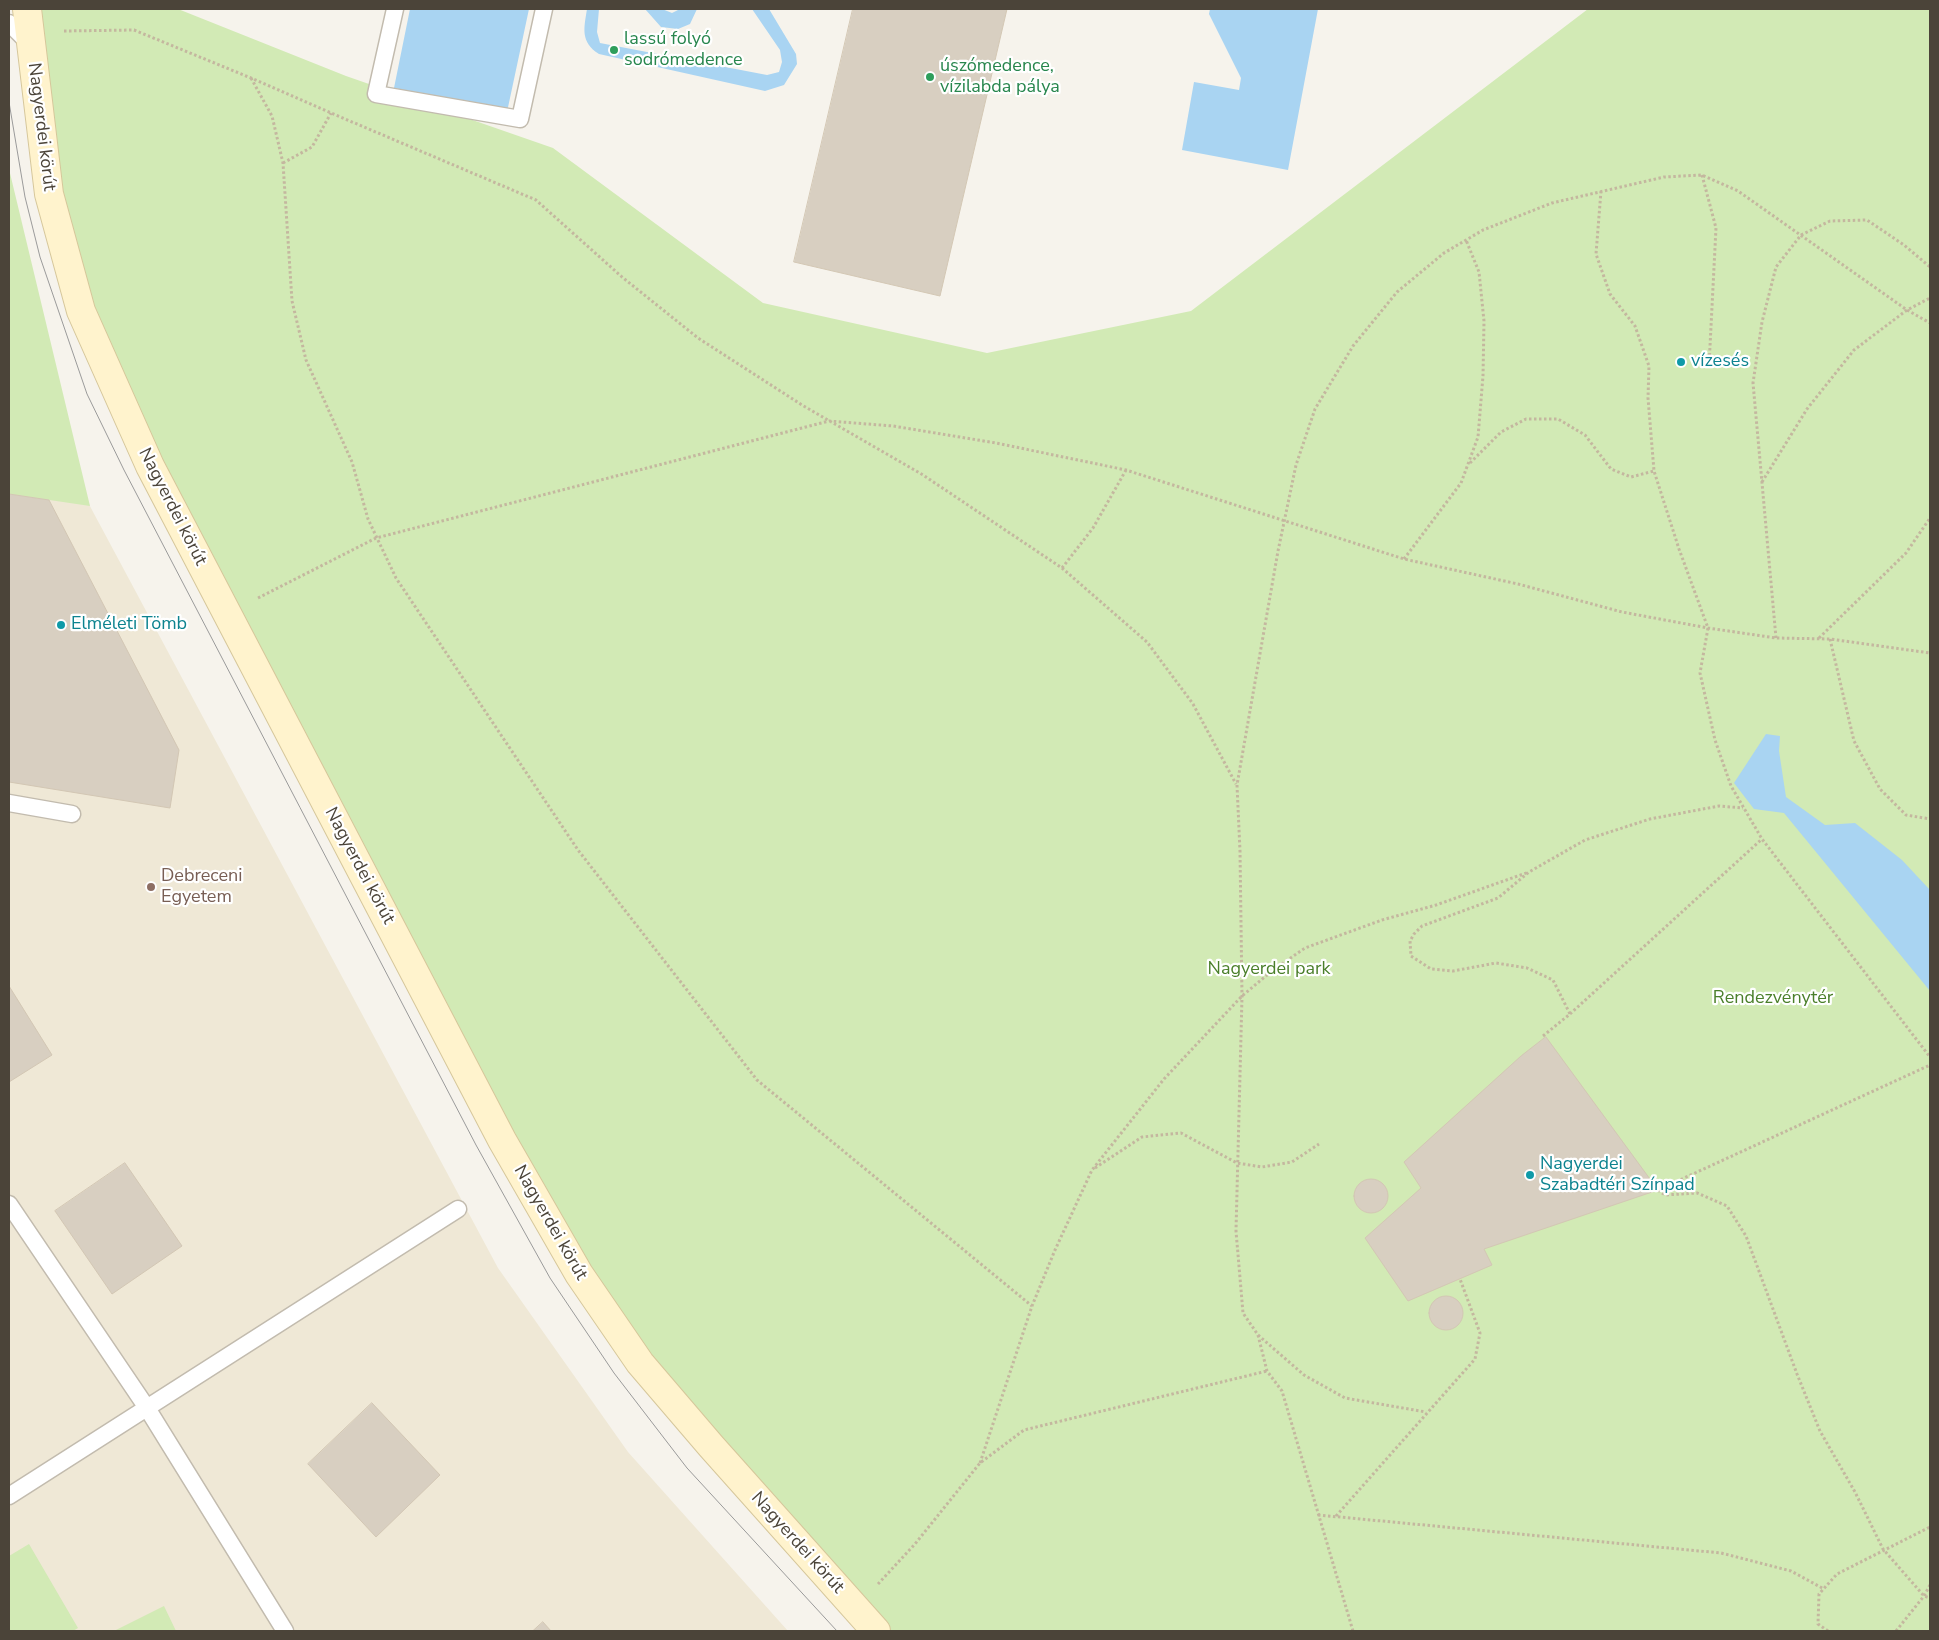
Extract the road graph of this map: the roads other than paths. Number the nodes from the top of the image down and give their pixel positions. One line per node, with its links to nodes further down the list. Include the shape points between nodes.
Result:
1 (394, 9): 2 (lane, via 376,94 520,119)
2 (544, 9)
3 (24, 27): 11 (street, Nagyerdei körút, via 49,194 81,311 150,466 502,1140 578,1274 640,1363)
4 (9, 803): 5 (lane)
5 (72, 814)
6 (9, 1204): 8 (lane)
7 (458, 1209): 8 (lane)
8 (148, 1408): 9 (lane); 10 (lane)
9 (9, 1496)
10 (285, 1631)
11 (876, 1631)

